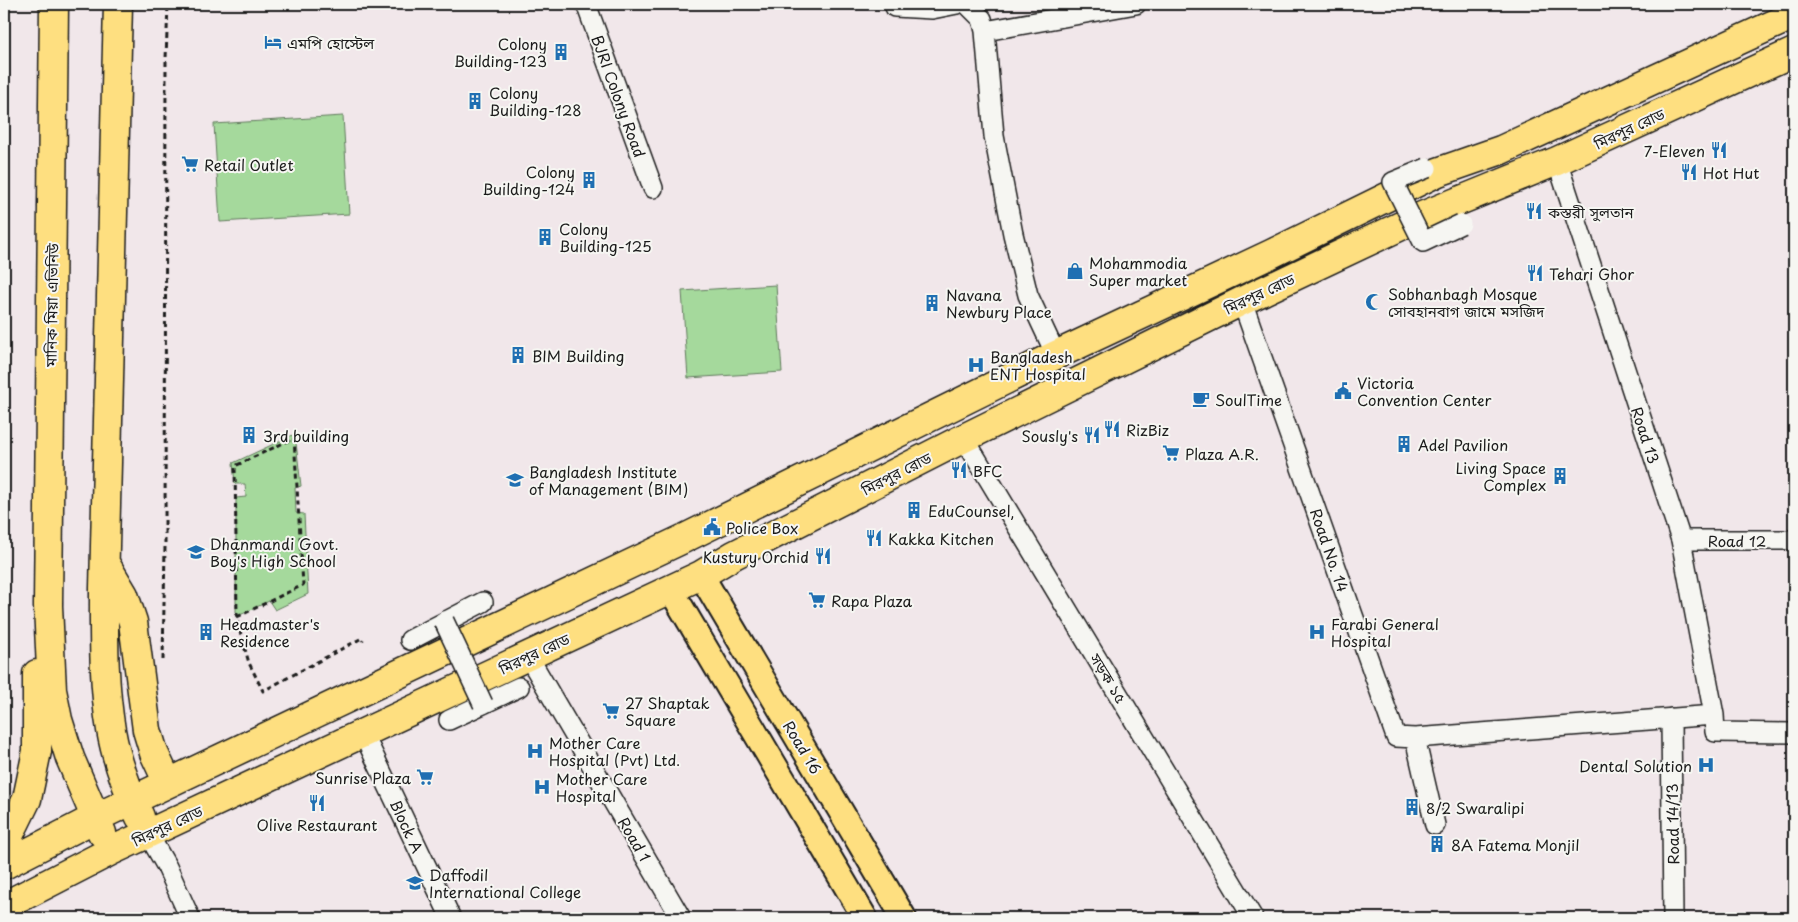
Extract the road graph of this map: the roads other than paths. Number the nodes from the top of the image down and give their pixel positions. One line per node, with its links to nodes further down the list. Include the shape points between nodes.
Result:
1 (54, 4): 27 (highway, মানিক মিয়া এভিনিউ)
2 (118, 4): 23 (highway)
3 (586, 4): 13 (street, BJRI Colony Road)
4 (894, 4): 5 (street, via 895,7 932,10)
5 (957, 4)
6 (967, 4): 9 (street, via 982,19)
7 (1136, 4): 9 (street)
8 (1794, 15): 15 (highway, মিরপুর রোড, via 1501,150 1438,172)
9 (985, 31): 18 (street, via 994,136 1013,234 1028,295)
10 (1794, 52): 11 (highway, মিরপুর রোড)
11 (1557, 162): 16 (highway, মিরপুর রোড, via 1422,216); 21 (street, Road 13)
12 (1427, 168): 14 (street, bridge, via 1393,182 1423,242)
13 (653, 188)
14 (1461, 224)
15 (1271, 254): 16 (highway); 18 (highway, মিরপুর রোড)
16 (1284, 282): 17 (highway, মিরপুর রোড)
17 (1242, 301): 19 (highway, মিরপুর রোড); 38 (street, Road No. 14, via 1396,737)
18 (1056, 355): 20 (highway, মিরপুর রোড)
19 (964, 438): 24 (highway, মিরপুর রোড, via 734,555); 53 (street, সড়ক ১৫)
20 (683, 539): 24 (highway); 39 (highway, মিরপুর রোড)
21 (1680, 540): 22 (street, Road 12); 33 (street, Road 13)
22 (1794, 540)
23 (105, 564): 39 (highway, via 124,594 133,622 147,730); 40 (highway, via 104,672 110,721)
24 (702, 575): 25 (highway, মিরপুর রোড); 52 (main road, Road 16)
25 (670, 590): 30 (highway, মিরপুর রোড); 51 (main road)
26 (483, 602): 28 (street)
27 (48, 606): 41 (highway, মানিক মিয়া এভিনিউ, via 52,690 58,720); 44 (highway, মানিক মিয়া এভিনিউ, via 36,680 37,752 27,799)
28 (444, 621): 29 (street); 32 (street, bridge)
29 (410, 640)
30 (528, 656): 36 (highway, মিরপুর রোড); 50 (street, Road 1)
31 (519, 687): 32 (street)
32 (483, 704): 35 (street)
33 (1714, 715): 34 (street); 37 (street, via 1715,732)
34 (1671, 718): 38 (street, Road No. 14); 54 (street, Road 14/13)
35 (449, 720)
36 (363, 733): 43 (highway, মিরপুর রোড); 49 (street, Block A)
37 (1794, 733)
38 (1416, 738): 42 (street)
39 (168, 783): 40 (highway, মিরপুর রোড)
40 (132, 800): 41 (highway, মিরপুর রোড); 43 (highway)
41 (95, 818): 45 (highway, মানিক মিয়া এভিনিউ); 46 (highway, মিরপুর রোড)
42 (1435, 825)
43 (148, 834): 45 (highway, মিরপুর রোড); 48 (street)
44 (4, 846)
45 (111, 851): 47 (highway, মিরপুর রোড)
46 (4, 865)
47 (4, 906)
48 (190, 918)
49 (451, 918)
50 (681, 918)
51 (865, 918)
52 (904, 918)
53 (1253, 918)
54 (1673, 918)

